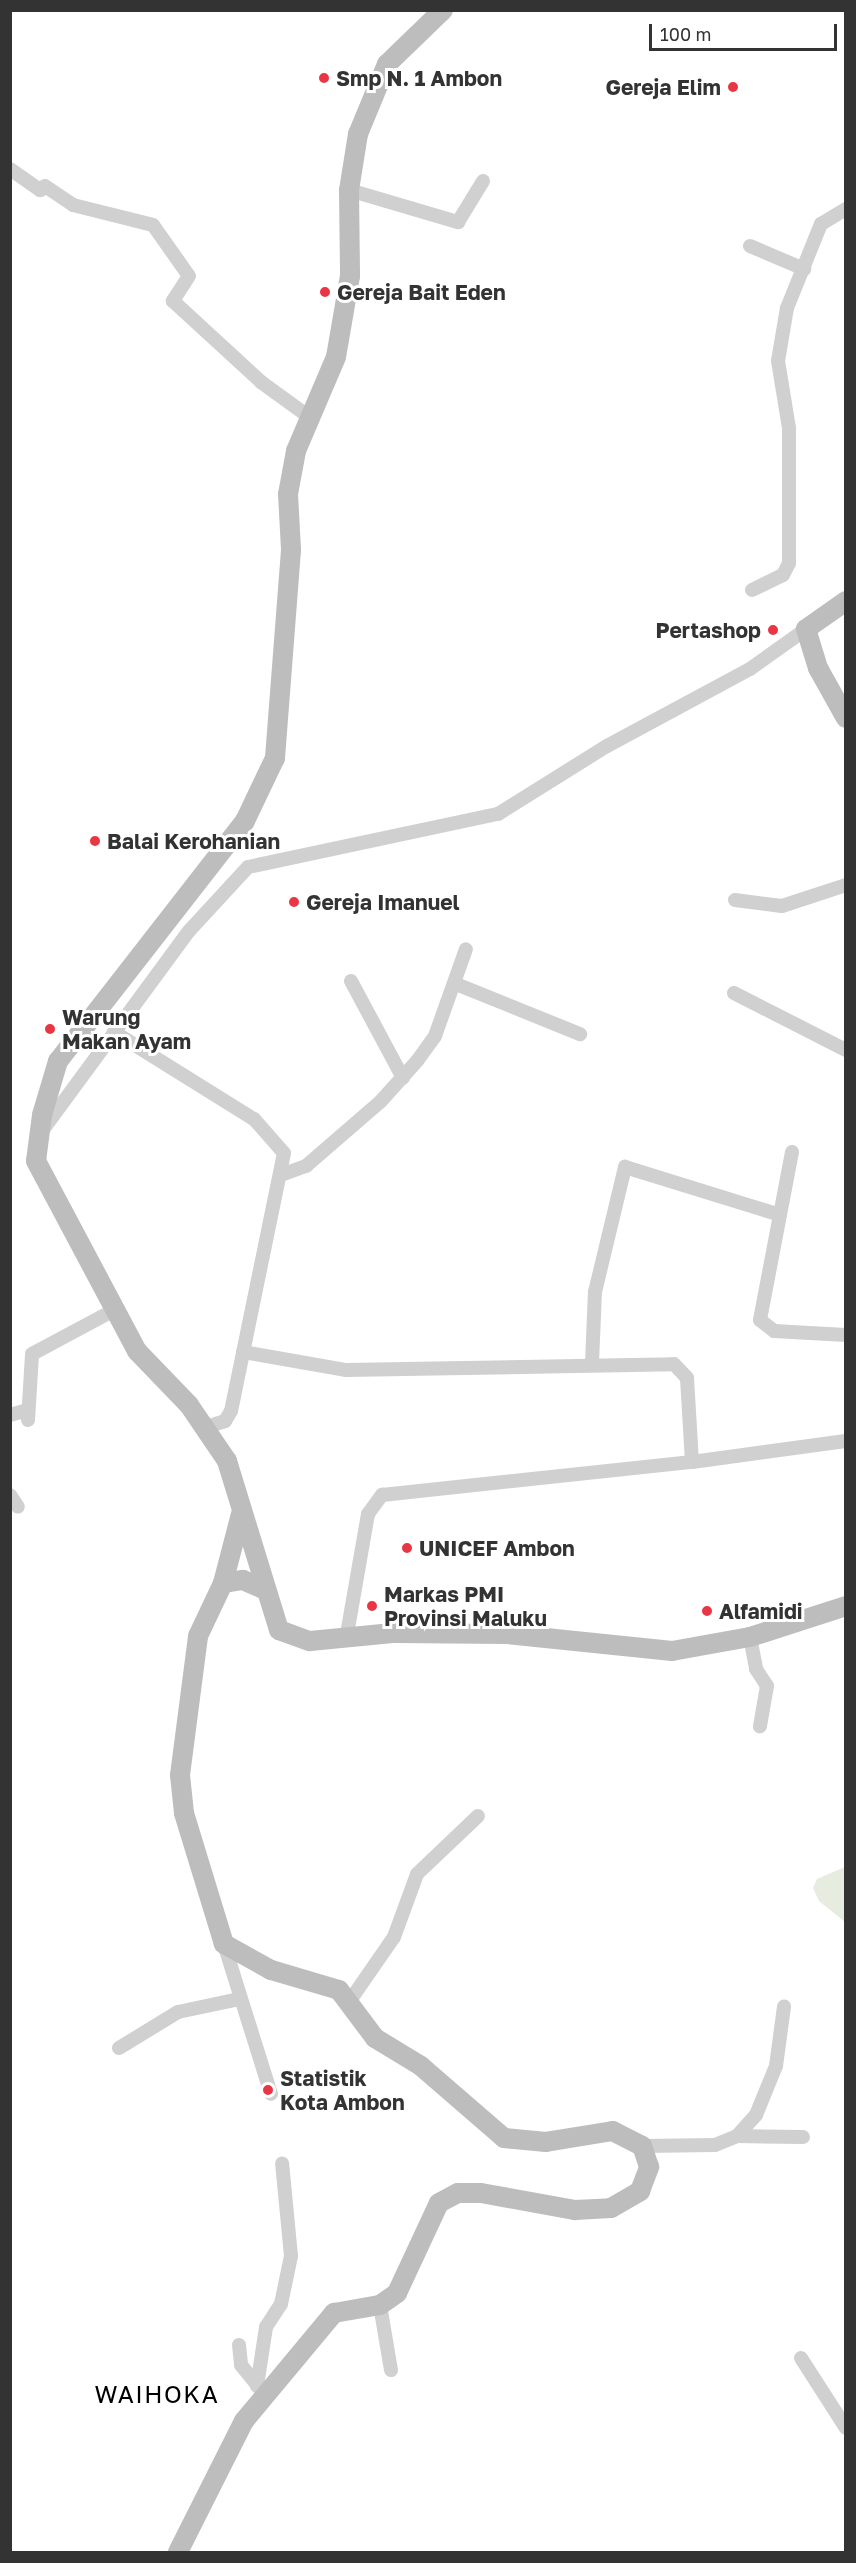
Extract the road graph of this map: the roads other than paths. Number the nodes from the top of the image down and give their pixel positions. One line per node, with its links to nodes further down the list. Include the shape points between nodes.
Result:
1 (443, 10): 4 (street, via 387,64 357,134)
2 (10, 169): 8 (street, via 40,190 45,186 73,205 153,225 189,276 173,301 261,382)
3 (483, 181): 4 (street, via 458,222)
4 (349, 190): 8 (street, via 352,252 345,309 327,388)
5 (846, 209): 7 (street, via 821,224)
6 (750, 246): 7 (street)
7 (804, 269): 9 (street, via 793,287 778,361 789,428 789,563 783,575)
8 (312, 419): 23 (street, via 296,451 289,486 291,550 279,659 280,735 262,793 58,1062)
9 (752, 590)
10 (846, 601): 11 (street)
11 (806, 629): 12 (street, via 818,668); 19 (street, via 750,669 607,746 498,814 248,867 211,902)
12 (845, 715)
13 (846, 885): 14 (street, via 782,906)
14 (735, 900)
15 (466, 949): 17 (street)
16 (351, 981): 22 (street)
17 (456, 984): 20 (street); 22 (street, via 435,1036)
18 (734, 993): 21 (street)
19 (114, 1032): 23 (street); 25 (street, via 264,1127 283,1149)
20 (580, 1034)
21 (846, 1050)
22 (403, 1078): 25 (street, via 301,1170)
23 (37, 1137): 27 (street, via 36,1161 43,1180)
24 (792, 1152): 26 (street)
25 (281, 1175): 29 (street)
26 (780, 1215): 28 (street, via 760,1311 763,1326); 30 (street, via 625,1167 594,1292)
27 (114, 1310): 31 (street, via 32,1354 28,1415); 32 (street, via 137,1351)
28 (846, 1335)
29 (243, 1352): 30 (street, via 346,1370); 32 (street, via 228,1417)
30 (592, 1363): 34 (street, via 682,1367)
31 (10, 1415)
32 (206, 1427): 36 (street, via 234,1476)
33 (846, 1441): 34 (street)
34 (692, 1462): 42 (street, via 382,1495 368,1514)
35 (10, 1495): 37 (street)
36 (241, 1506): 38 (street); 39 (street)
37 (18, 1507)
38 (223, 1583): 39 (street, via 243,1580); 45 (street, via 198,1636 180,1775 184,1814)
39 (265, 1590): 42 (street, via 279,1630 310,1641)
40 (846, 1606): 41 (street)
41 (750, 1637): 42 (street, via 672,1651 507,1634 393,1632); 43 (street, via 756,1669 767,1686)
42 (346, 1640)
43 (760, 1726)
44 (478, 1816): 47 (street, via 417,1874 394,1936)
45 (224, 1944): 46 (street); 47 (street, via 271,1970 333,1986)
46 (239, 1999): 49 (street, via 178,2012); 50 (street)
47 (349, 2002): 53 (street, via 375,2038 421,2066 504,2138 546,2142 606,2130)
48 (784, 2007): 51 (street, via 772,2077 756,2115)
49 (119, 2049)
50 (271, 2094)
51 (737, 2136): 52 (street); 53 (street, via 715,2145)
52 (803, 2137)
53 (642, 2146): 55 (street, via 647,2154 646,2181 632,2199 611,2208 574,2210 481,2193 448,2197 433,2211 405,2281)
54 (282, 2163): 59 (street, via 291,2256 281,2304 266,2327)
55 (381, 2305): 58 (street); 59 (street, via 334,2313)
56 (240, 2345): 59 (street, via 241,2365)
57 (801, 2358): 60 (street)
58 (391, 2370)
59 (262, 2391): 61 (street)
60 (846, 2428)
61 (178, 2553)

